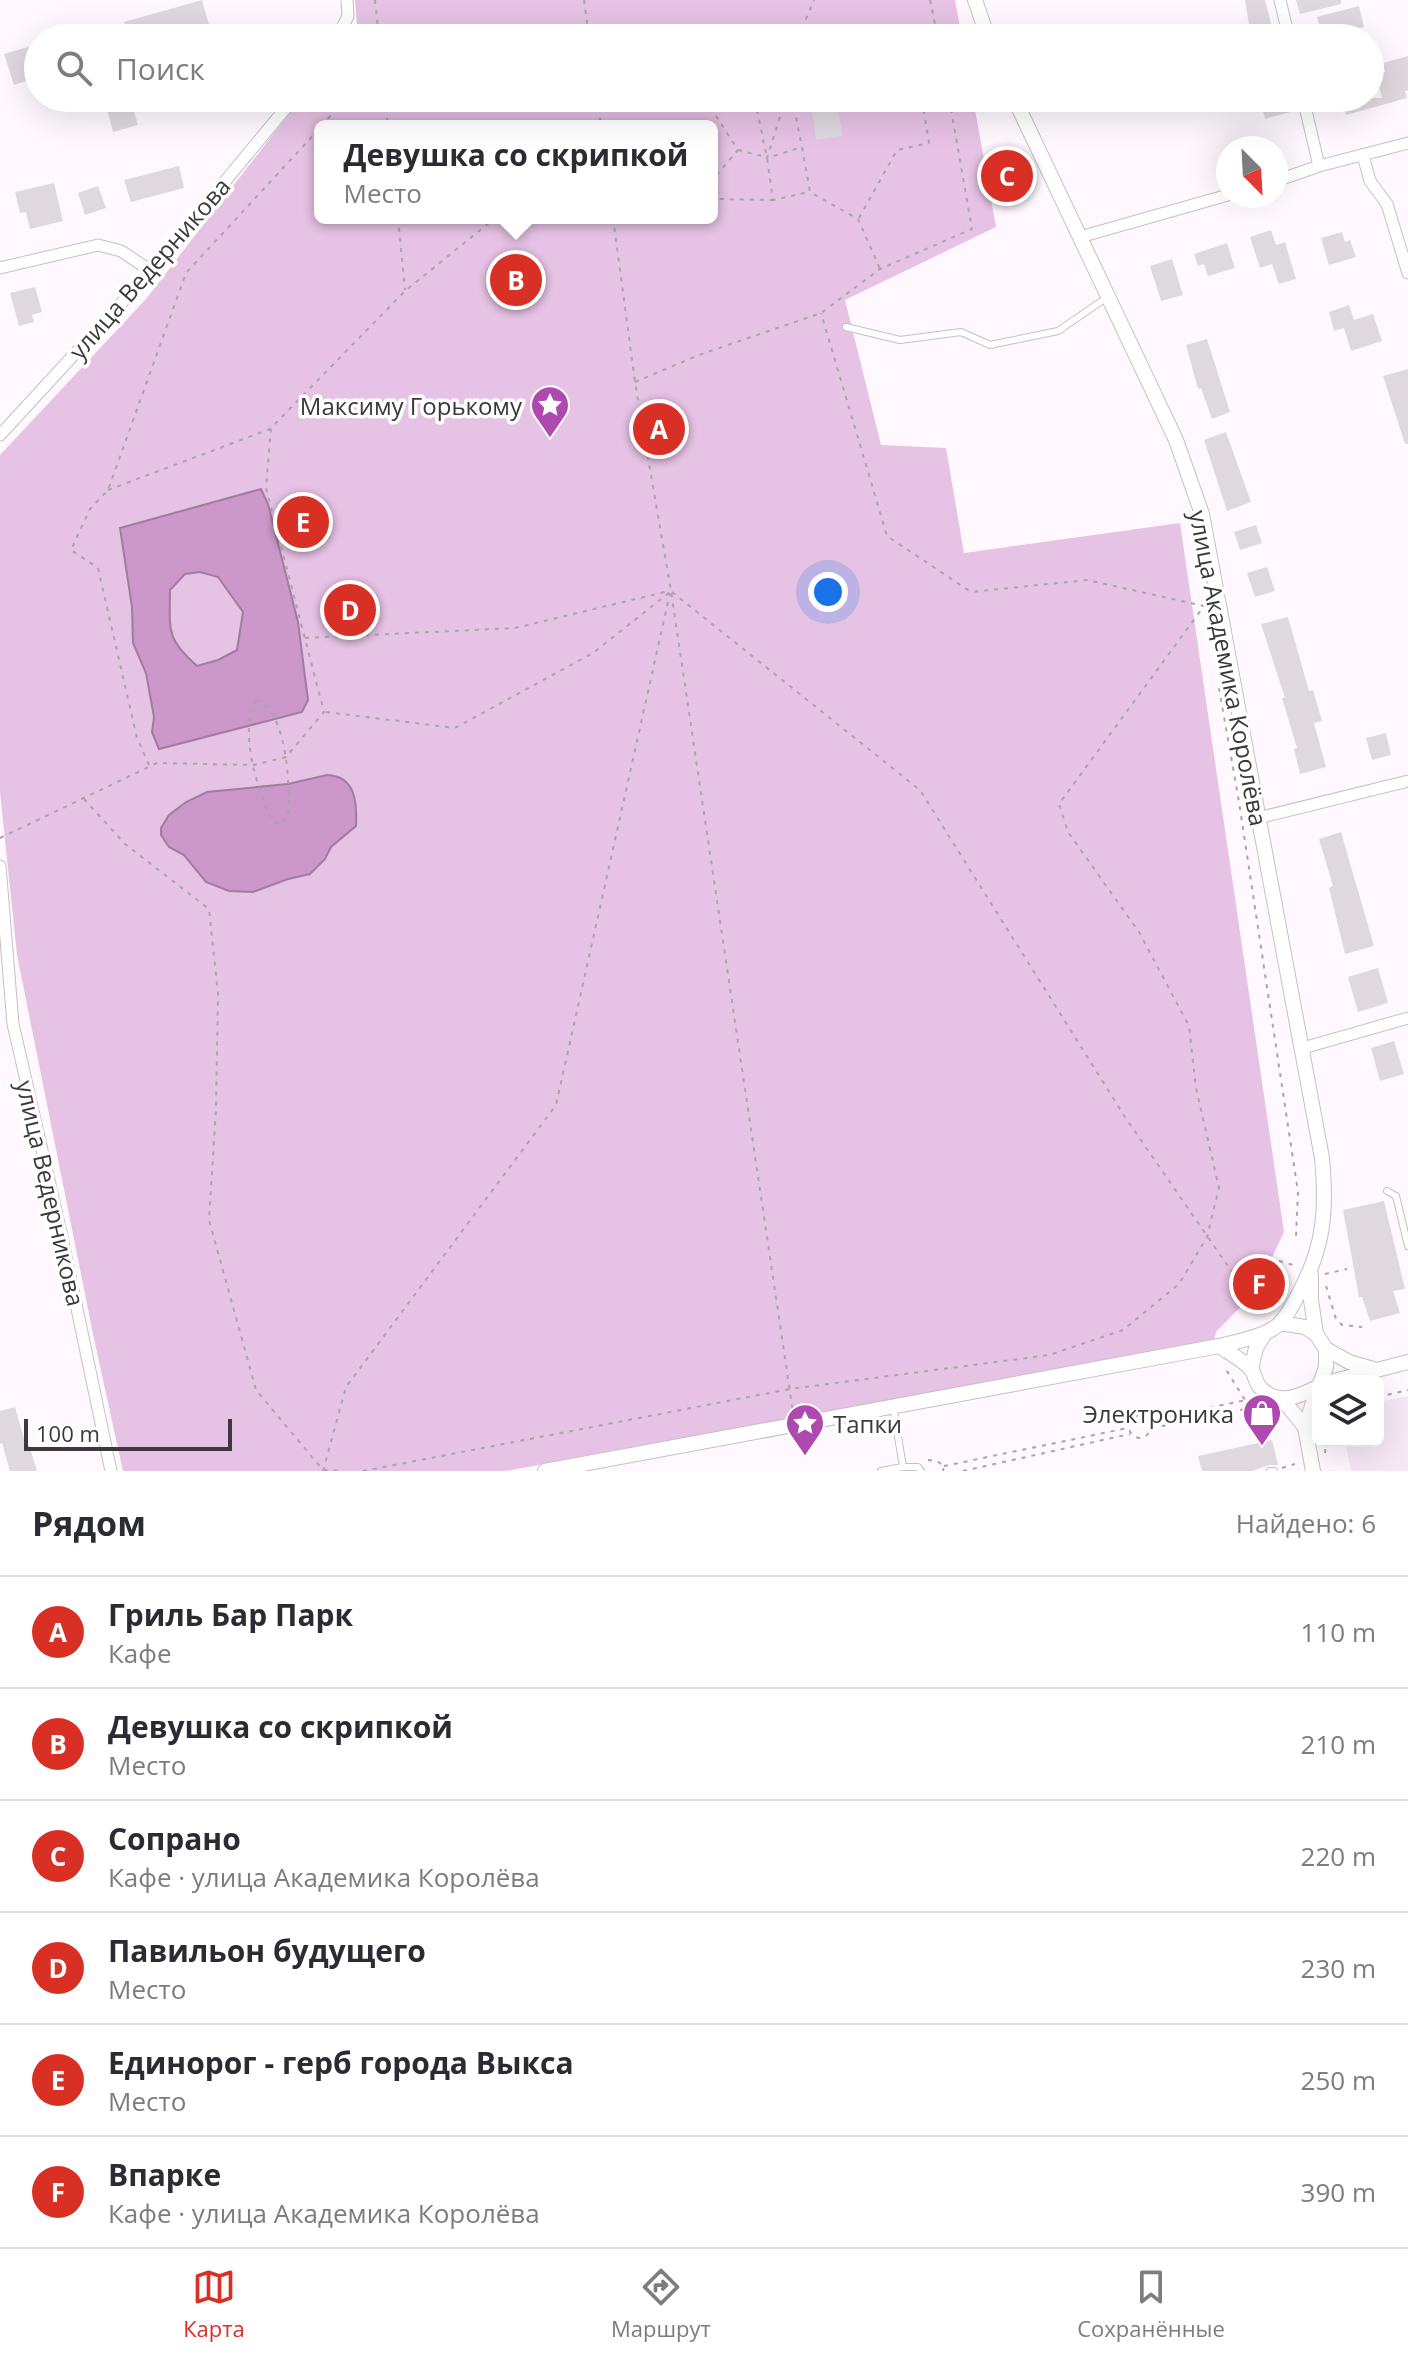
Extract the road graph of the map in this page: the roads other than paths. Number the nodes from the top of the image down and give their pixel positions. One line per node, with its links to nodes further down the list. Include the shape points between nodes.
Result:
1 (347, 0): 4 (street)
2 (975, 0): 5 (street)
3 (1280, 0): 6 (street)
4 (344, 24)
5 (983, 24)
6 (1286, 24)
7 (282, 112): 17 (street, улица Ведерникова)
8 (1021, 112): 15 (street, улица Академика Королёва)
9 (1306, 112): 12 (street)
10 (1408, 143): 11 (street)
11 (1363, 155): 12 (street); 18 (street, via 1370,181 1387,204)
12 (1319, 166): 13 (street)
13 (1288, 177)
14 (1216, 198): 15 (street)
15 (1080, 237): 19 (street, улица Академика Королёва)
16 (0, 268): 17 (street, via 98,245 121,251)
17 (151, 271): 21 (street, улица Ведерникова)
18 (1408, 273)
19 (1109, 296): 20 (lane, via 1058,331 990,345 961,332 900,340); 23 (street, улица Академика Королёва, via 1176,440 1202,514)
20 (846, 327)
21 (0, 435)
22 (1408, 781): 23 (street)
23 (1258, 818): 26 (street, улица Академика Королёва)
24 (0, 866): 46 (street, улица Ведерникова, via 13,1024)
25 (1408, 1018): 26 (street)
26 (1303, 1048): 29 (street, улица Академика Королёва, via 1326,1198 1320,1242)
27 (1387, 1191): 28 (lane, via 1396,1196)
28 (1408, 1246)
29 (1306, 1269): 30 (street); 32 (street)
30 (1280, 1323): 31 (street); 32 (street)
31 (1265, 1333): 33 (street); 36 (street)
32 (1316, 1334): 34 (street)
33 (1219, 1346): 36 (street); 43 (street)
34 (1326, 1349): 37 (street); 38 (street)
35 (1408, 1362): 37 (street)
36 (1251, 1369): 41 (street, via 1257,1385)
37 (1373, 1369): 39 (street)
38 (1323, 1375)
39 (1354, 1375)
40 (1312, 1390): 41 (street)
41 (1283, 1400): 44 (street)
42 (1312, 1405): 44 (street)
43 (893, 1406): 45 (lane); 47 (street)
44 (1305, 1427): 50 (street)
45 (903, 1467): 48 (lane); 49 (lane)
46 (111, 1471)
47 (545, 1471)
48 (881, 1471)
49 (921, 1471)
50 (1313, 1471)

